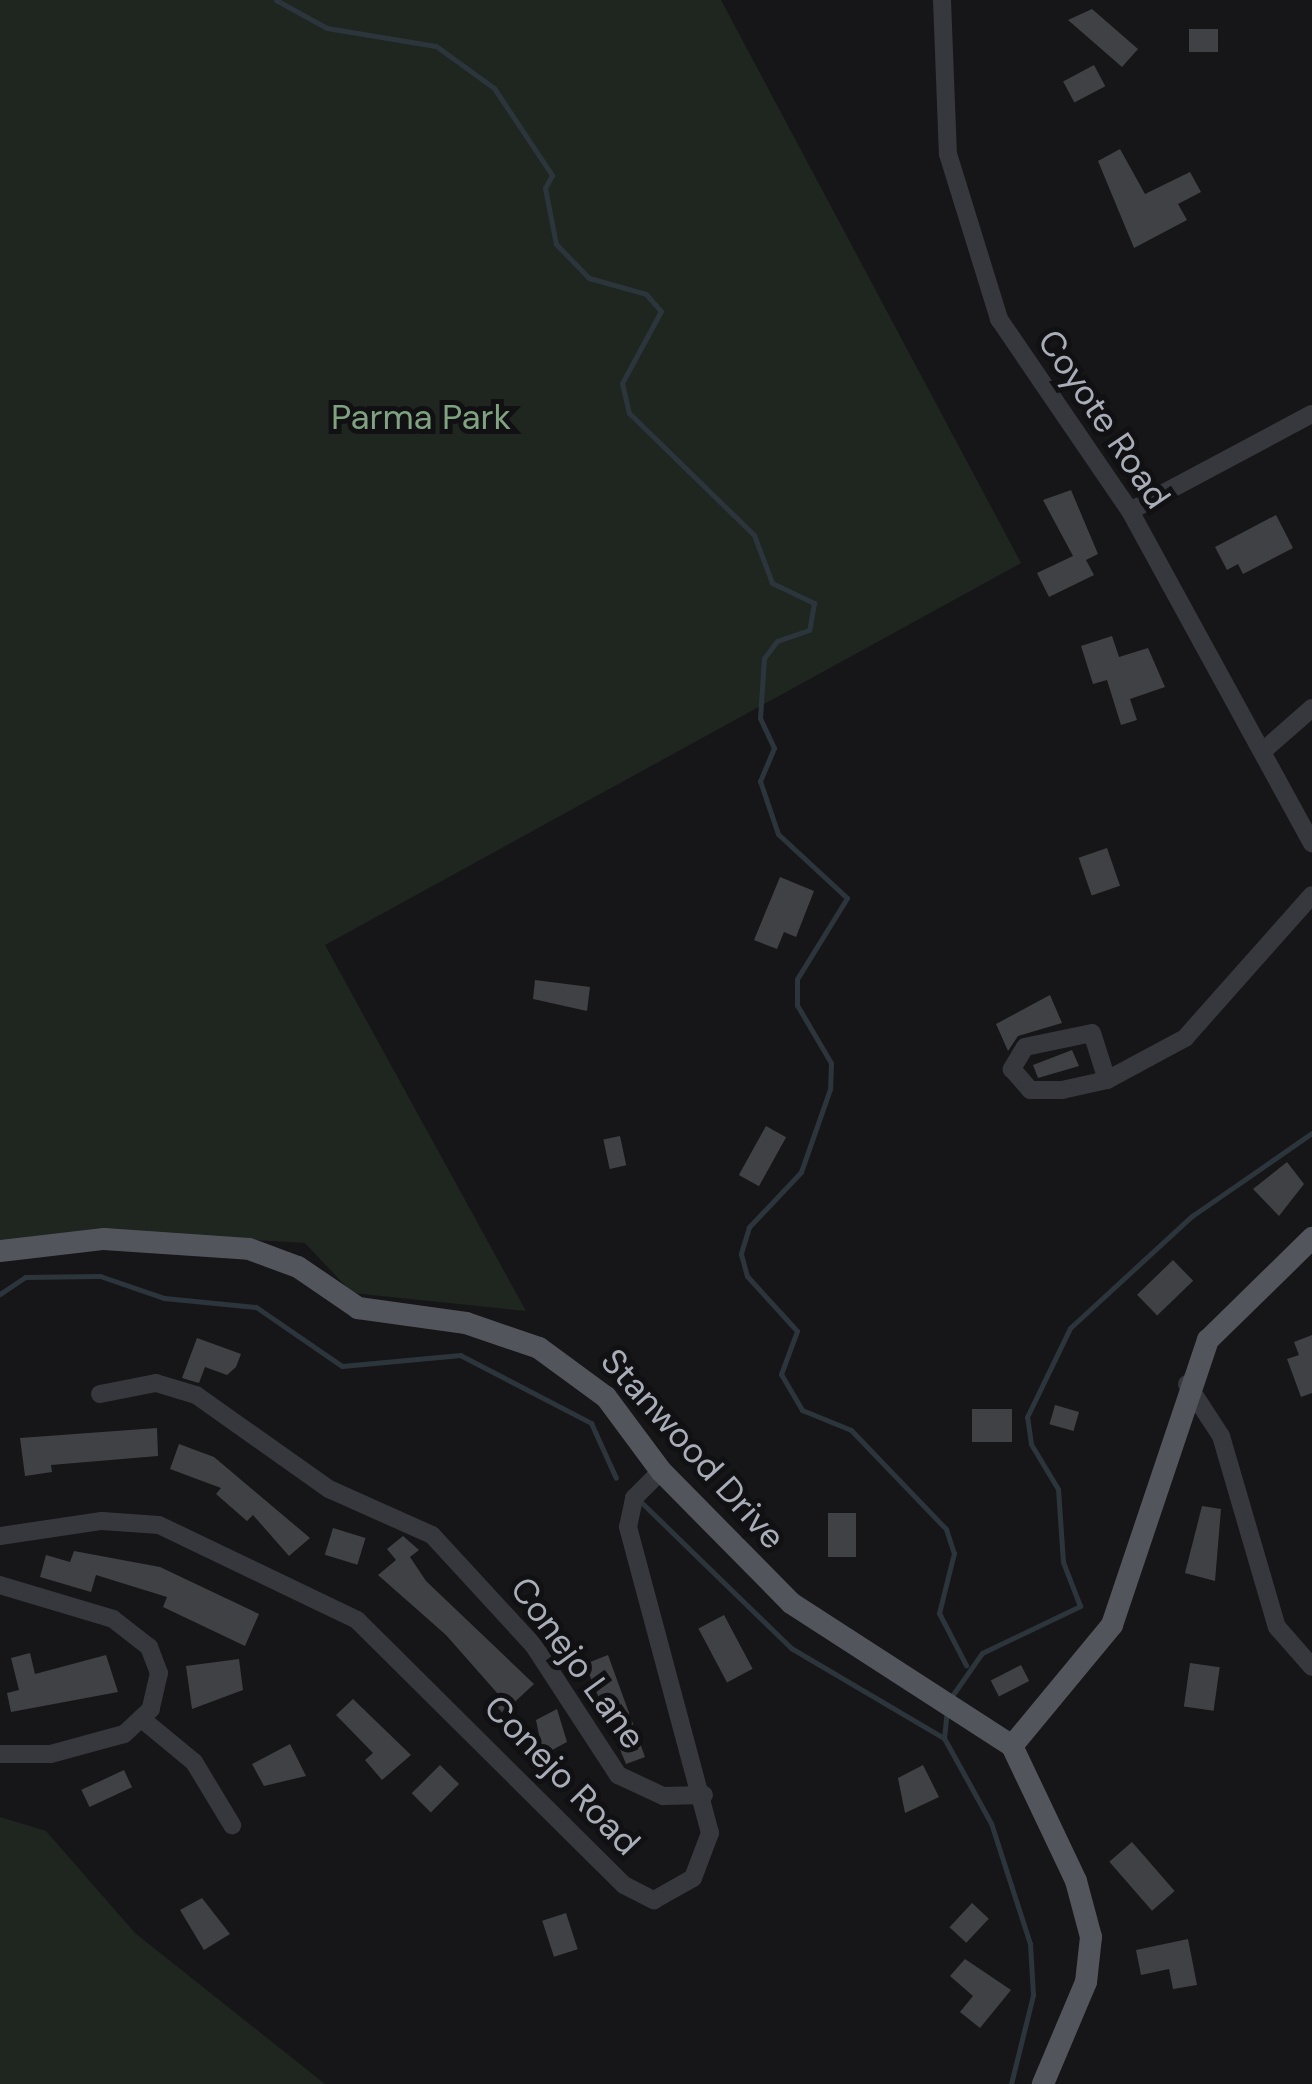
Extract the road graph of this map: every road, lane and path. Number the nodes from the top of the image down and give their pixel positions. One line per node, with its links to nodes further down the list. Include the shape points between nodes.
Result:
1 (942, 0): 3 (street, Coyote Road, via 948,154 980,274 1023,362)
2 (1312, 414): 3 (street)
3 (1130, 511): 5 (street, Coyote Road)
4 (1312, 708): 5 (street)
5 (1263, 751): 6 (street, Coyote Road)
6 (1312, 844)
7 (1312, 894): 8 (street, via 1206,1019)
8 (1107, 1080): 8 (street, via 1030,1090 1012,1069 1025,1046 1092,1033)
9 (1312, 1238): 11 (main road, via 1223,1320)
10 (0, 1252): 13 (main road, Stanwood Drive, via 130,1239 270,1255 358,1308 483,1327 547,1353 606,1397)
11 (1187, 1384): 16 (street, via 1220,1436 1269,1609); 18 (main road, via 1112,1625)
12 (100, 1394): 20 (street, Conejo Lane, via 156,1383 196,1395 329,1489 424,1529 508,1612 618,1776 663,1796)
13 (661, 1471): 18 (main road, Stanwood Drive, via 791,1603); 20 (street, Conejo Road, via 637,1494 628,1527 648,1620)
14 (0, 1536): 20 (street, Conejo Road, via 102,1521 160,1525 280,1591 357,1620 588,1852 649,1899 682,1888 702,1864)
15 (0, 1585): 17 (street, via 82,1605 136,1634 159,1673)
16 (1312, 1666)
17 (143, 1720): 19 (street, via 52,1754); 21 (street, via 194,1762)
18 (1012, 1746): 22 (main road, via 1076,1881 1092,1938 1086,1982)
19 (0, 1754)
20 (704, 1795)
21 (232, 1825)
22 (1043, 2084)

